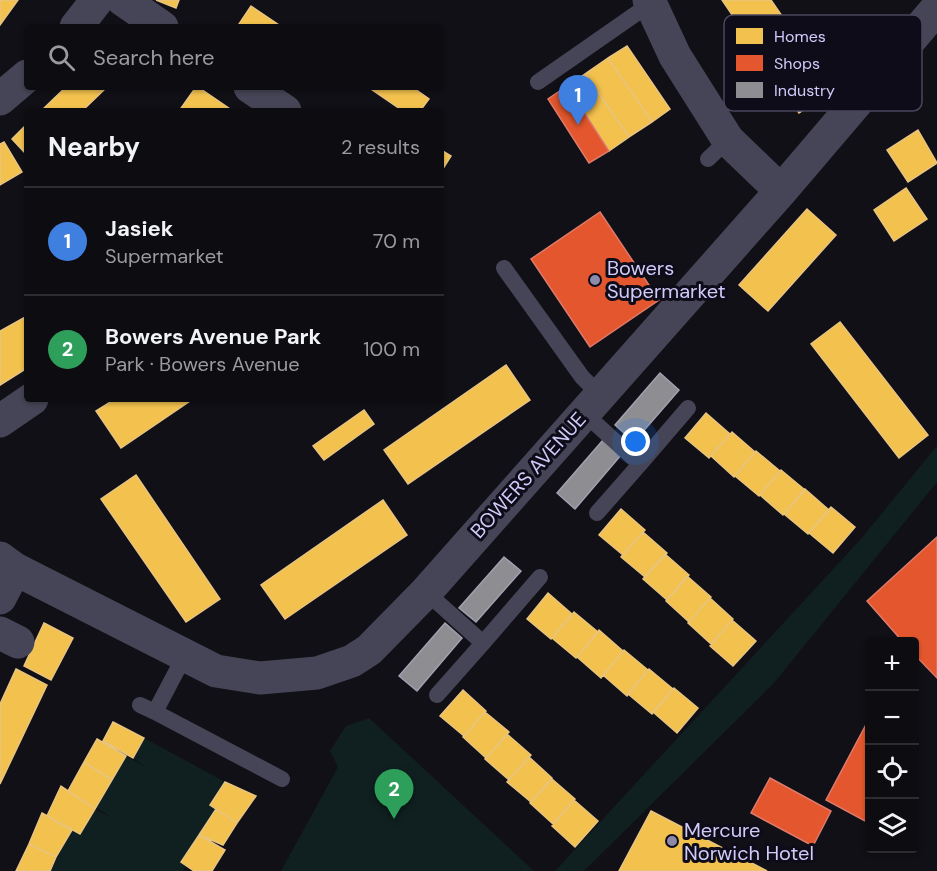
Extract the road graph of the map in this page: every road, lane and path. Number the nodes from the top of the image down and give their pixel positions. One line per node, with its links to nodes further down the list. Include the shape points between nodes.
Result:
1 (97, 0): 5 (street)
2 (123, 0): 6 (street)
3 (650, 2): 9 (lane); 14 (street, via 718,149)
4 (937, 8): 7 (street, BOWERS AVENUE)
5 (78, 24)
6 (158, 24)
7 (922, 26)
8 (24, 79): 11 (street)
9 (538, 82)
10 (254, 90): 12 (street)
11 (0, 99)
12 (281, 108)
13 (849, 111): 14 (street, BOWERS AVENUE)
14 (781, 191): 17 (street, BOWERS AVENUE)
15 (504, 268): 17 (lane, via 582,377)
16 (28, 402): 19 (street)
17 (592, 404): 20 (lane); 24 (street, BOWERS AVENUE)
18 (688, 408): 20 (lane)
19 (0, 422)
20 (640, 464): 21 (lane)
21 (597, 513)
22 (7, 564): 25 (street, BOWERS AVENUE); 27 (street, BOWERS AVENUE)
23 (540, 577): 26 (lane)
24 (426, 592): 26 (lane); 27 (street, BOWERS AVENUE, via 369,650 352,661 317,673 260,678 216,671)
25 (0, 598)
26 (483, 643): 28 (lane)
27 (185, 655): 29 (lane, via 147,708)
28 (437, 696)
29 (282, 779)

